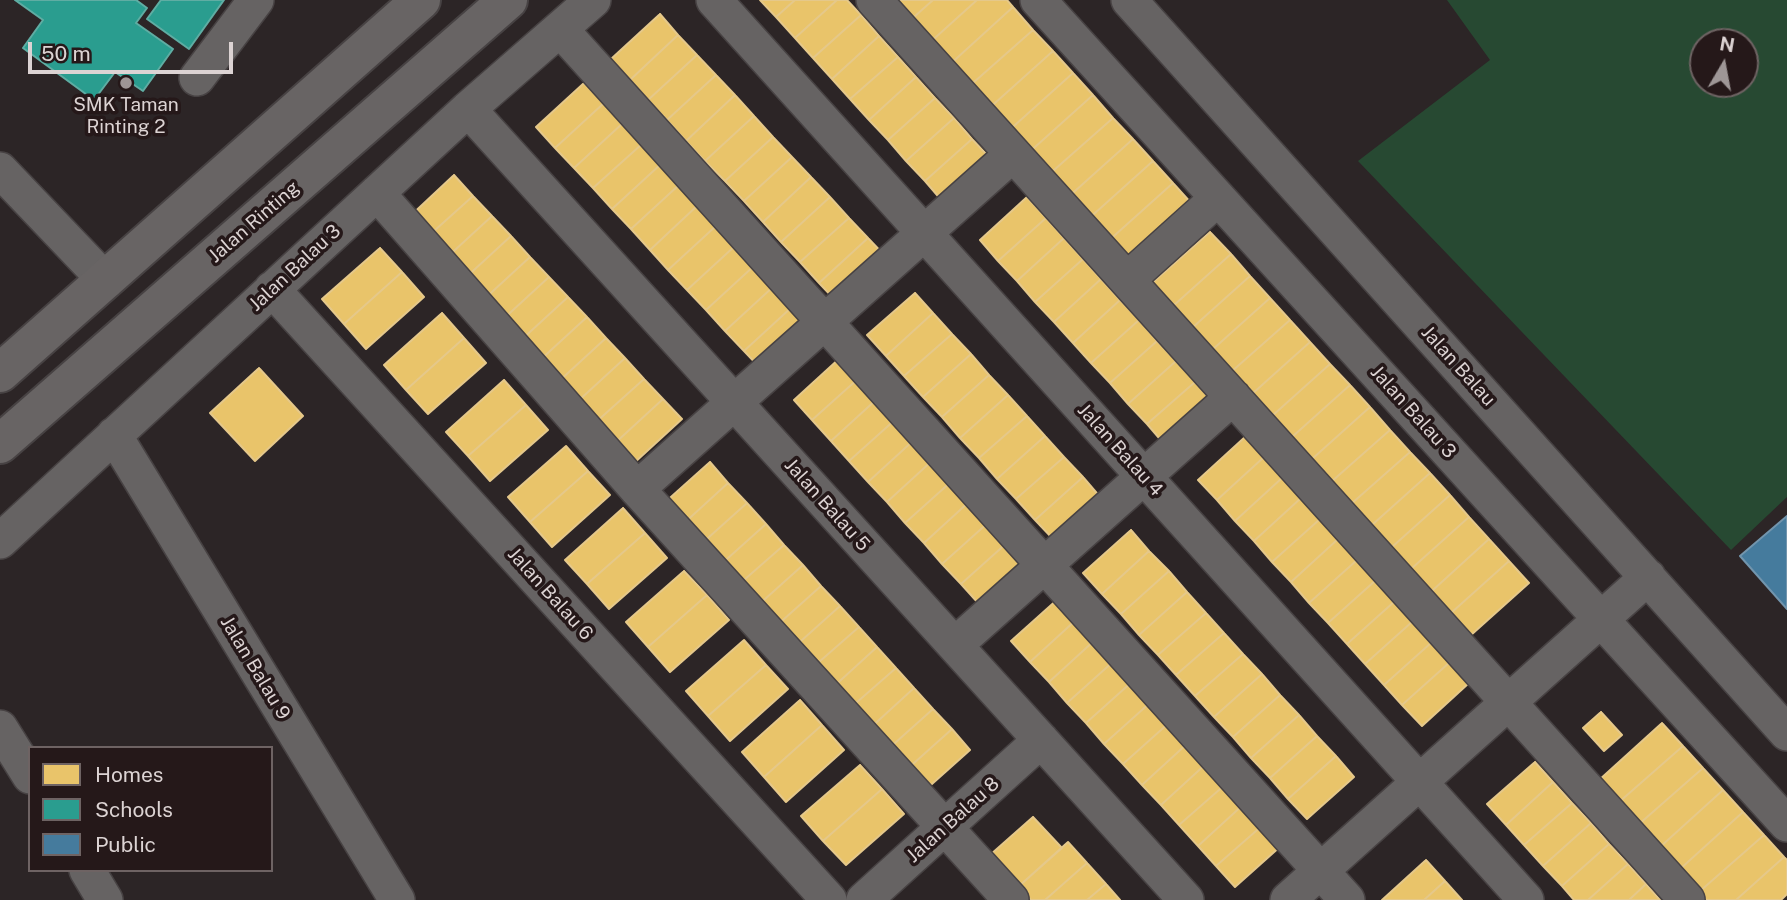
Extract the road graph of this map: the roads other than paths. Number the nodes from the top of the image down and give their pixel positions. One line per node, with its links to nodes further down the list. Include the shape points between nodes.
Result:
1 (256, 0): 10 (street)
2 (421, 0): 18 (main road)
3 (508, 0): 25 (main road, Jalan Rinting)
4 (593, 0): 9 (street, Jalan Balau 3)
5 (714, 0): 16 (street, Jalan Balau 4)
6 (874, 0): 12 (street)
7 (1038, 0): 15 (street, Jalan Balau 3)
8 (1129, 0): 30 (street, Jalan Balau)
9 (560, 29): 11 (street, Jalan Balau 3); 20 (street)
10 (197, 78)
11 (468, 109): 14 (street, Jalan Balau 3); 23 (street, Jalan Balau 5)
12 (1013, 153): 16 (street); 17 (street)
13 (0, 170): 18 (street)
14 (377, 193): 19 (street, Jalan Balau 3); 27 (street)
15 (1218, 198): 17 (street); 31 (street, Jalan Balau 3)
16 (924, 233): 20 (street); 26 (street, Jalan Balau 4)
17 (1127, 280): 22 (street)
18 (106, 281): 21 (main road)
19 (272, 289): 24 (street, Jalan Balau 3); 45 (street, Jalan Balau 6)
20 (824, 322): 23 (street); 29 (street)
21 (0, 373)
22 (1233, 397): 26 (street); 33 (street)
23 (734, 402): 27 (street); 32 (street, Jalan Balau 5)
24 (114, 435): 28 (street, Jalan Balau 3); 44 (street, Jalan Balau 9)
25 (0, 444)
26 (1144, 477): 29 (street); 38 (street, Jalan Balau 4)
27 (637, 489): 40 (street)
28 (0, 541)
29 (1044, 565): 32 (street); 41 (street)
30 (1647, 577): 31 (street); 35 (street, Jalan Balau)
31 (1601, 619): 33 (street); 39 (street, Jalan Balau 3)
32 (955, 645): 36 (street, Jalan Balau 5)
33 (1509, 702): 38 (street); 52 (street)
34 (0, 728): 37 (street)
35 (1787, 733)
36 (1041, 740): 40 (street, Jalan Balau 8); 48 (street, Jalan Balau 5)
37 (28, 773)
38 (1420, 782): 41 (street); 51 (street, Jalan Balau 4)
39 (1787, 824)
40 (945, 827): 46 (street, Jalan Balau 8); 47 (street)
41 (1321, 871): 49 (street); 50 (street)
42 (88, 872): 43 (street)
43 (105, 900)
44 (397, 900)
45 (828, 900)
46 (864, 900)
47 (1011, 900)
48 (1186, 900)
49 (1288, 900)
50 (1347, 900)
51 (1526, 900)
52 (1688, 900)

